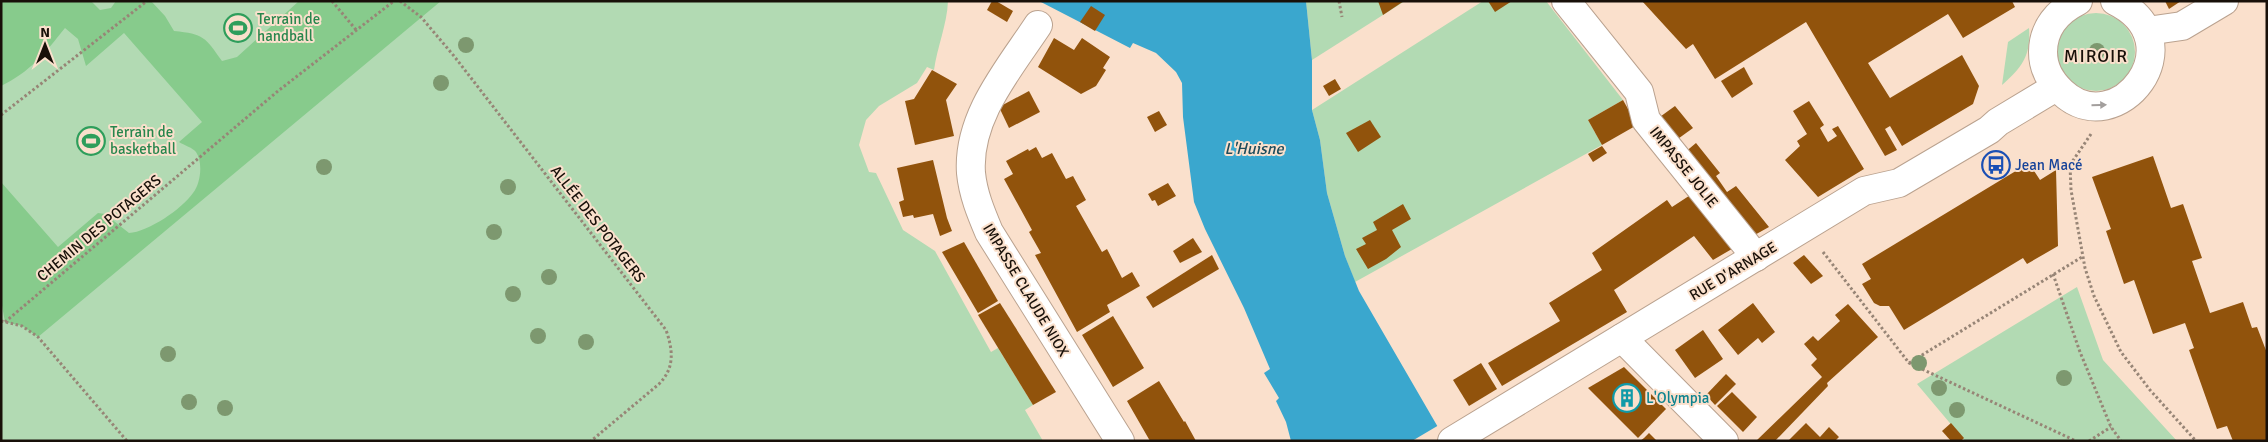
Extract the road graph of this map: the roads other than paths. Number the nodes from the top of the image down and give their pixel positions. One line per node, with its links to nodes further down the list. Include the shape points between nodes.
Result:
1 (1566, 1): 10 (street, IMPASSE JOLIE, via 1639,92 1646,120)
2 (2115, 1): 6 (street, via 2127,7)
3 (2224, 1): 6 (street, via 2182,26)
4 (2065, 5): 7 (street, via 2045,37)
5 (1038, 25): 12 (street, IMPASSE CLAUDE NIOX, via 988,102 978,124 971,162 974,190 997,245)
6 (2147, 30): 8 (street, one-way to 6, via 2079,103 2111,104 2124,98 2137,89 2145,76 2150,61)
7 (2044, 62): 8 (street); 9 (street, RUE D'ARNAGE)
8 (2056, 87): 9 (street, RUE D'ARNAGE)
9 (1993, 126): 10 (street, RUE D'ARNAGE, via 1899,183 1864,191)
10 (1756, 257): 11 (street, RUE D'ARNAGE)
11 (1622, 338): 13 (street, RUE D'ARNAGE); 14 (street)
12 (1120, 441)
13 (1452, 441)
14 (1724, 441)

